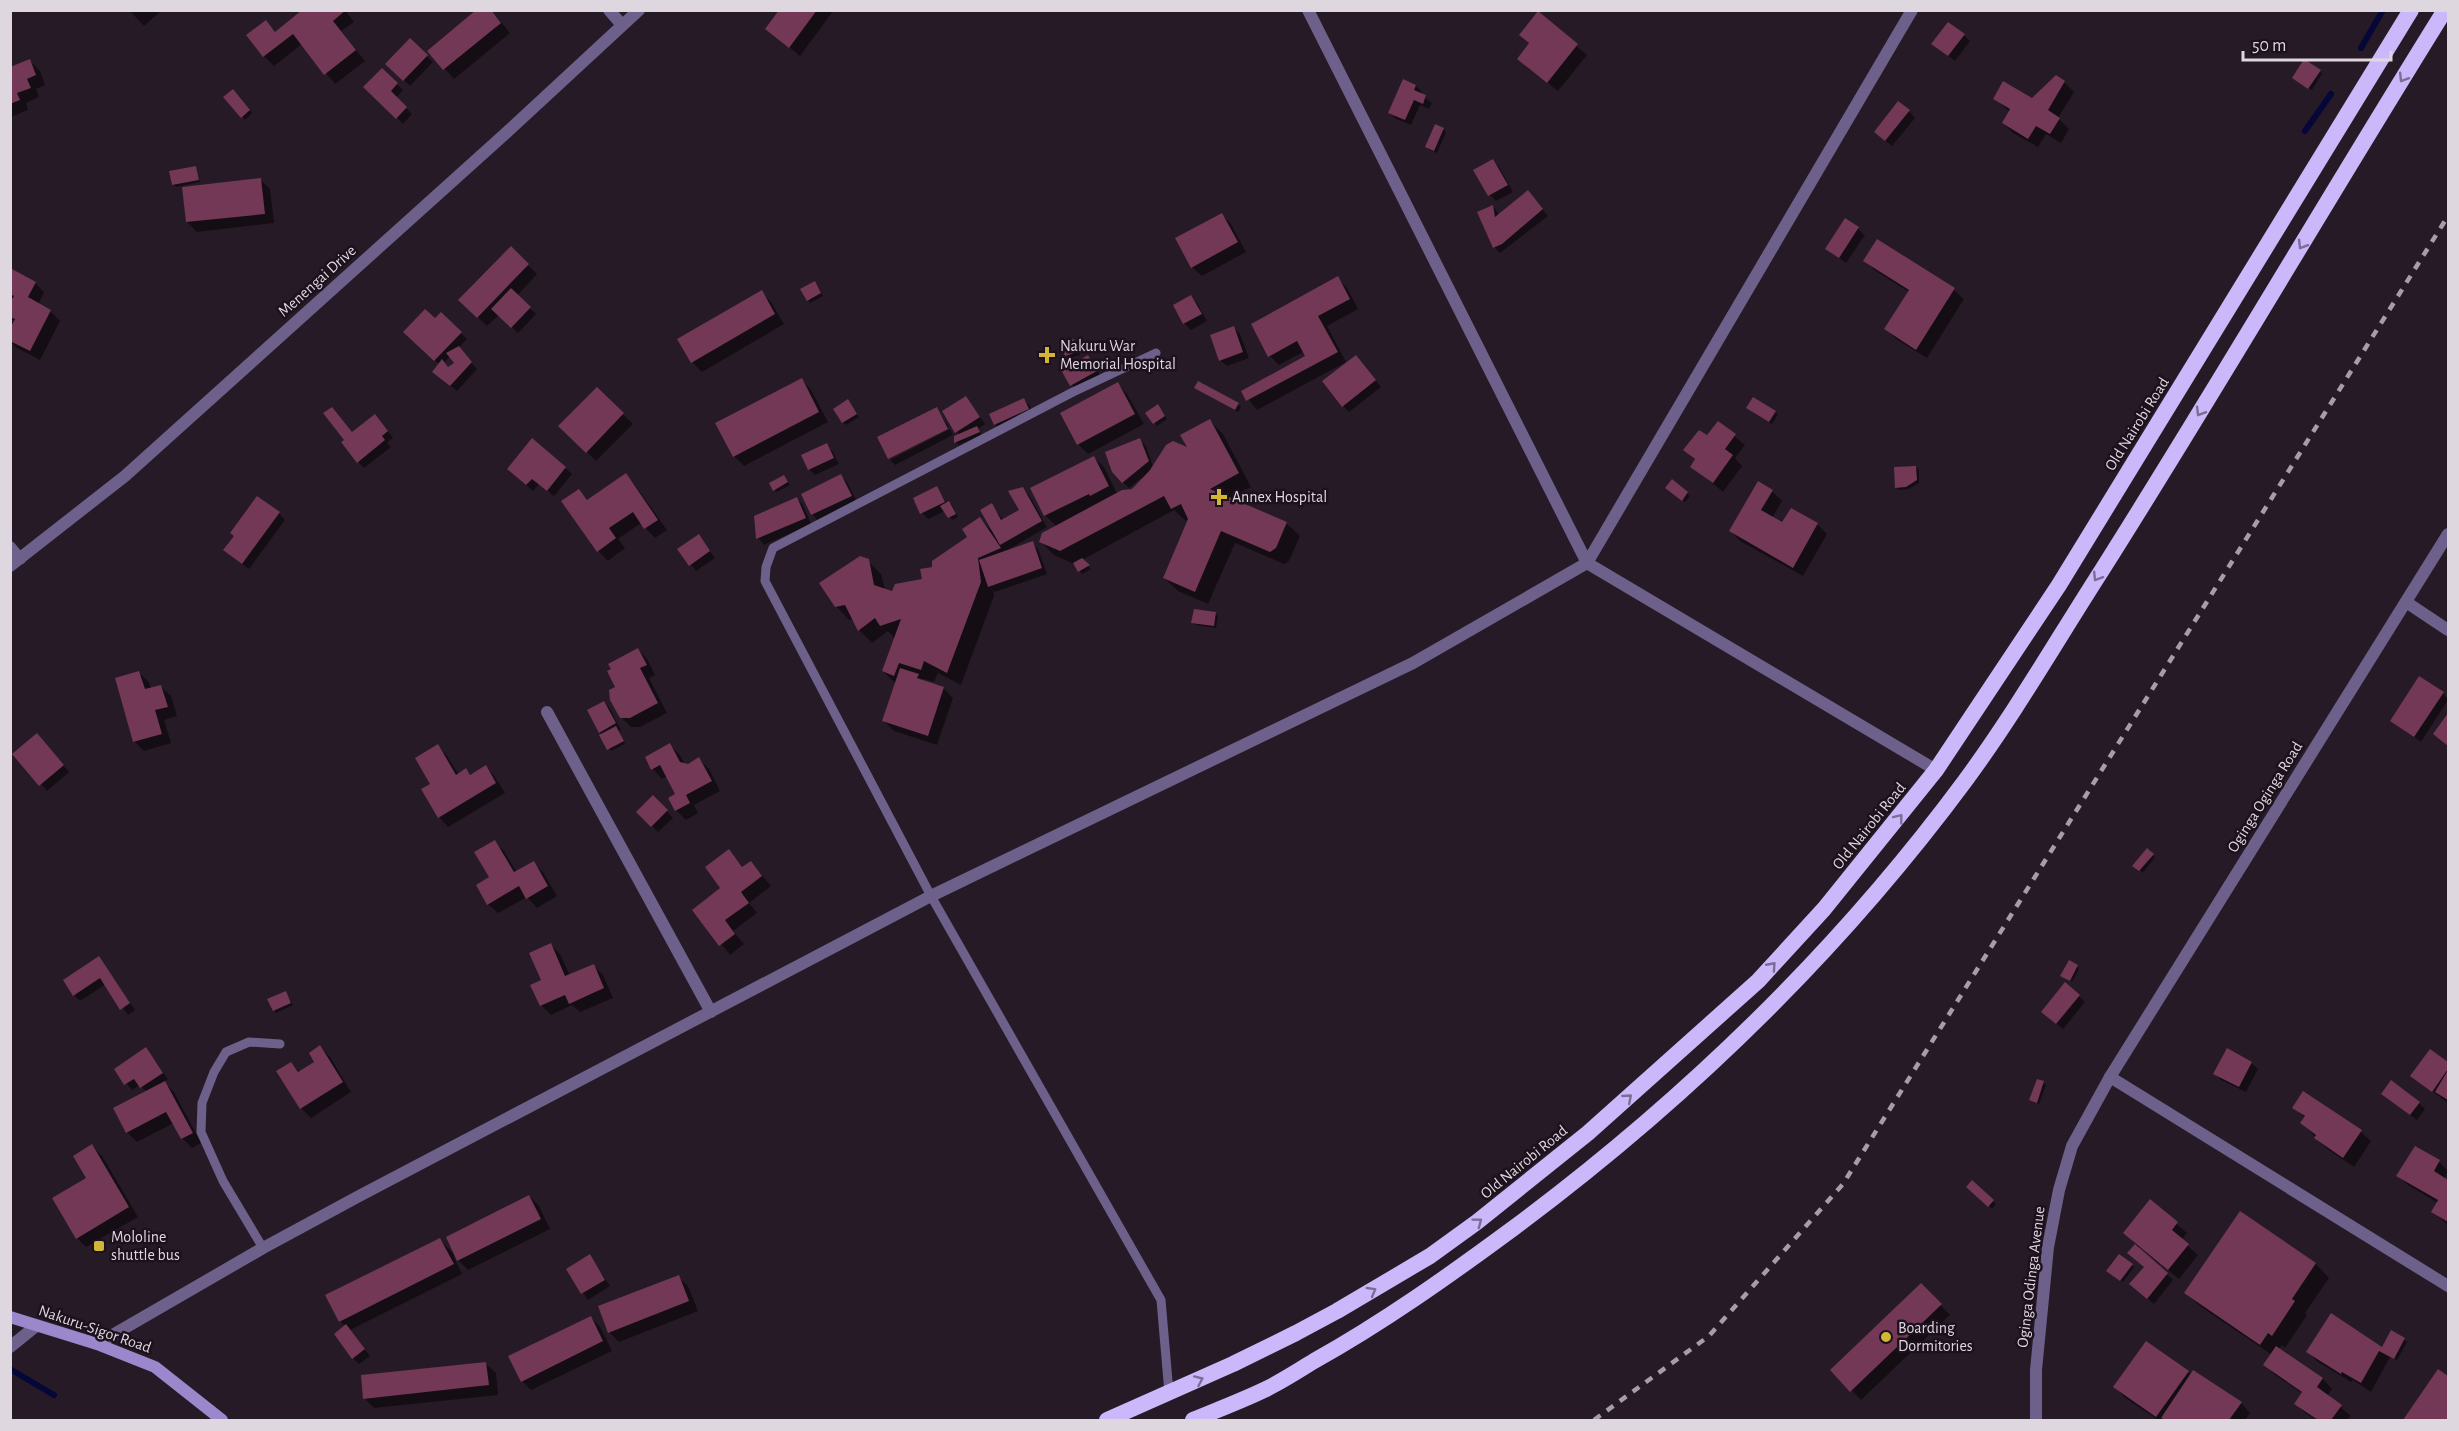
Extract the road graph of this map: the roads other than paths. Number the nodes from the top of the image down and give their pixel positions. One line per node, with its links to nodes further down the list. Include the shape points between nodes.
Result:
1 (609, 10): 7 (street)
2 (639, 10): 7 (street, Menengai Drive)
3 (1308, 10): 12 (street)
4 (1912, 10): 12 (street)
5 (2411, 10): 16 (highway, Old Nairobi Road, via 2059,585)
6 (2445, 10): 30 (highway, one-way to 30, via 2154,488 2024,693 1966,780 1837,938 1773,1004 1642,1126 1573,1184 1352,1340 1267,1388)
7 (622, 25): 11 (street, Menengai Drive, via 125,476)
8 (1156, 352): 17 (lane, via 773,548 765,581)
9 (2448, 534): 13 (street, Oginga Oginga Road)
10 (10, 547): 11 (street)
11 (15, 563)
12 (1587, 563): 16 (street); 17 (street, via 1413,663)
13 (2406, 602): 14 (street); 20 (street, Oginga Oginga Road)
14 (2448, 630)
15 (547, 712): 18 (street)
16 (1936, 770): 27 (highway, Old Nairobi Road, one-way to 16, via 1337,1311 1430,1256 1561,1155 1758,981 1838,892)
17 (931, 896): 18 (street); 27 (lane, via 1161,1300)
18 (711, 1012): 21 (street)
19 (280, 1044): 21 (lane, via 249,1042 226,1052 202,1103 201,1132 222,1181)
20 (2110, 1077): 22 (street); 31 (street, Oginga Odinga Avenue, via 2073,1146 2059,1190 2048,1247 2036,1370)
21 (263, 1248): 25 (street)
22 (2448, 1286)
23 (10, 1317): 24 (main road, Nakuru-Sigor Road)
24 (36, 1326): 25 (main road, Nakuru-Sigor Road); 26 (street)
25 (97, 1344): 28 (main road, Nakuru-Sigor Road, via 155,1367)
26 (10, 1347)
27 (1169, 1393): 29 (highway, Old Nairobi Road)
28 (222, 1420)
29 (1107, 1420)
30 (1193, 1420)
31 (2036, 1420)

